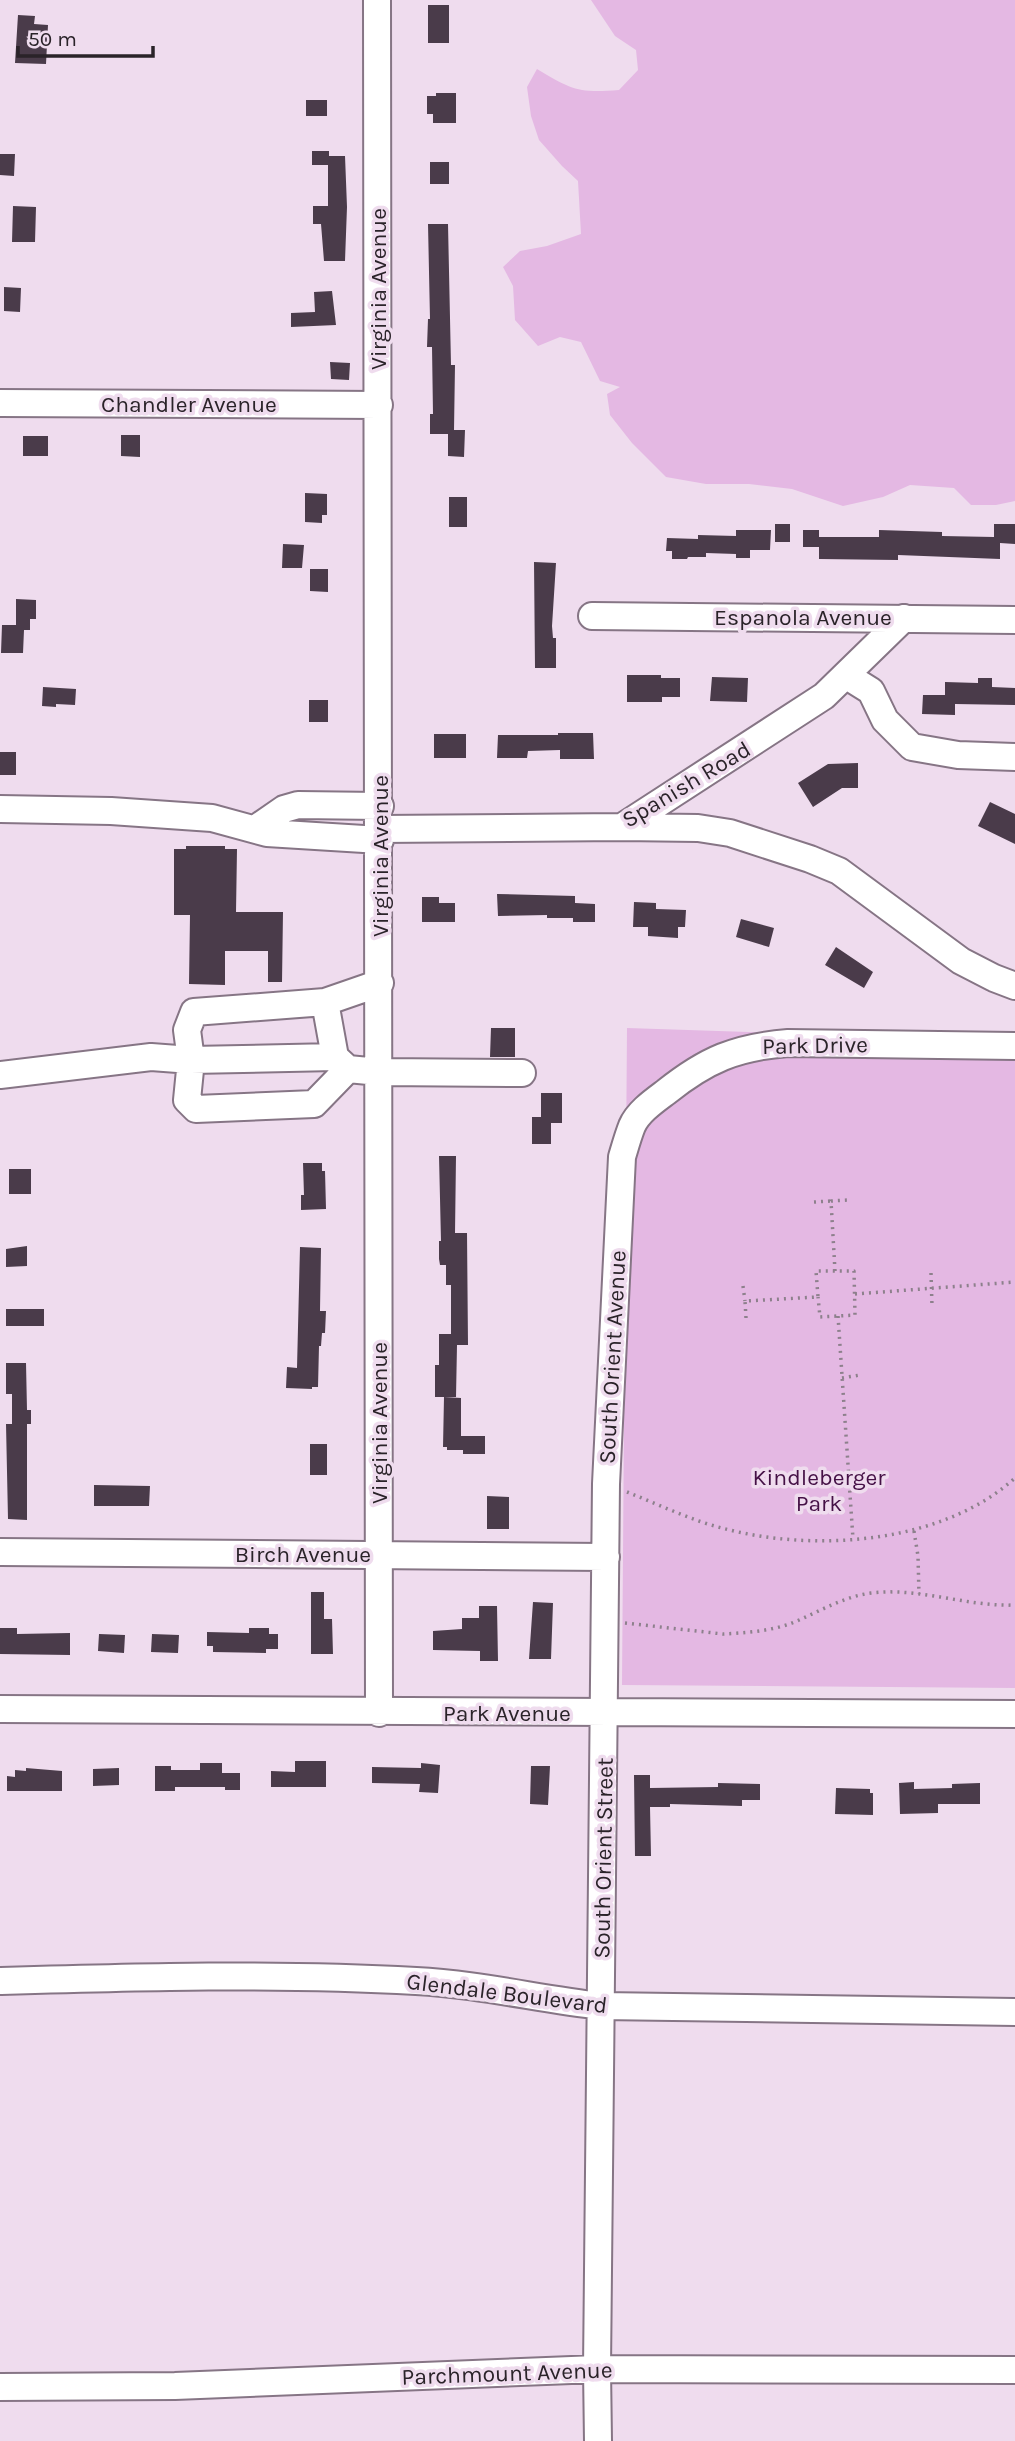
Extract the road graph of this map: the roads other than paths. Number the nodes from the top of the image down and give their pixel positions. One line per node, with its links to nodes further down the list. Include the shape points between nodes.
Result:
1 (377, 0): 3 (street, Virginia Avenue)
2 (0, 403): 3 (street, Chandler Avenue)
3 (379, 405): 10 (street, Virginia Avenue)
4 (592, 615): 5 (street, Espanola Avenue)
5 (904, 618): 6 (street, Espanola Avenue); 7 (street, Spanish Road)
6 (1015, 620)
7 (847, 676): 8 (street, via 871,691 885,720 912,747); 11 (street, Spanish Road, via 824,696)
8 (1015, 758)
9 (0, 809): 10 (street, Spanish Road, via 200,817 255,830 284,809 298,806)
10 (380, 825): 11 (street, Spanish Road); 12 (street, Virginia Avenue)
11 (622, 827): 13 (street, via 730,833 810,859 839,871 961,961)
12 (380, 984): 14 (street); 18 (street, Virginia Avenue)
13 (1015, 986)
14 (325, 1002): 16 (street, via 194,1012 187,1030); 17 (street)
15 (1015, 1046): 21 (street, Park Drive, via 788,1042 746,1048 708,1062 648,1106 633,1124)
16 (191, 1060): 17 (street); 17 (street, via 187,1100 196,1109 314,1104); 20 (street, via 151,1057)
17 (341, 1063): 18 (street)
18 (379, 1072): 19 (street); 23 (street, Virginia Avenue)
19 (522, 1073)
20 (0, 1075)
21 (622, 1157): 24 (street, South Orient Avenue)
22 (0, 1552): 23 (street, Birch Avenue)
23 (379, 1555): 24 (street, Birch Avenue); 26 (street, Virginia Avenue)
24 (606, 1557): 27 (street, South Orient Street)
25 (0, 1709): 26 (street, Park Avenue)
26 (379, 1713): 27 (street, Park Avenue)
27 (604, 1713): 28 (street, Park Avenue); 30 (street, South Orient Street)
28 (1015, 1714)
29 (0, 1981): 30 (street, Glendale Boulevard, via 196,1976 417,1981)
30 (601, 2006): 31 (street, Glendale Boulevard); 32 (street, South Orient Street)
31 (1015, 2011)
32 (597, 2369): 33 (street, Parchmount Avenue); 34 (street, Parchmount Avenue, via 175,2386); 35 (street, South Orient Street)
33 (1015, 2370)
34 (0, 2387)
35 (598, 2441)

